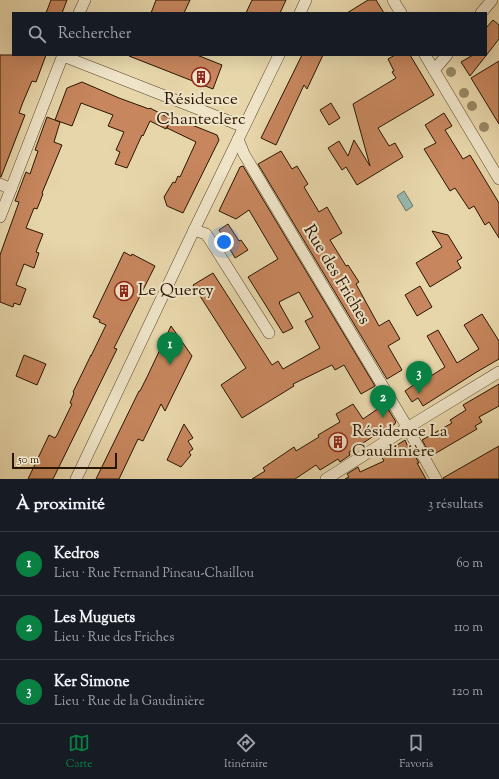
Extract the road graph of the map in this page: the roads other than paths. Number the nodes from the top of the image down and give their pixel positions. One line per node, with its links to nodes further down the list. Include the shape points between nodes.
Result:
1 (85, 0): 5 (street)
2 (306, 0): 6 (street)
3 (393, 0): 7 (street)
4 (492, 0): 8 (street)
5 (80, 12)
6 (300, 12)
7 (400, 12)
8 (482, 12)
9 (63, 56): 19 (street)
10 (66, 56): 15 (street)
11 (279, 56): 15 (street)
12 (426, 56): 14 (street)
13 (446, 56): 14 (street)
14 (434, 70): 17 (street)
15 (244, 127): 16 (street)
16 (238, 139): 21 (street); 24 (street, Rue des Friches, via 244,154)
17 (499, 179)
18 (0, 184): 19 (street)
19 (11, 189): 20 (street)
20 (0, 217)
21 (194, 230): 22 (street, via 206,234 209,238); 25 (street)
22 (269, 333)
23 (499, 372): 24 (street)
24 (407, 428): 26 (street); 27 (street, Rue des Friches)
25 (76, 479)
26 (326, 479)
27 (436, 479)

